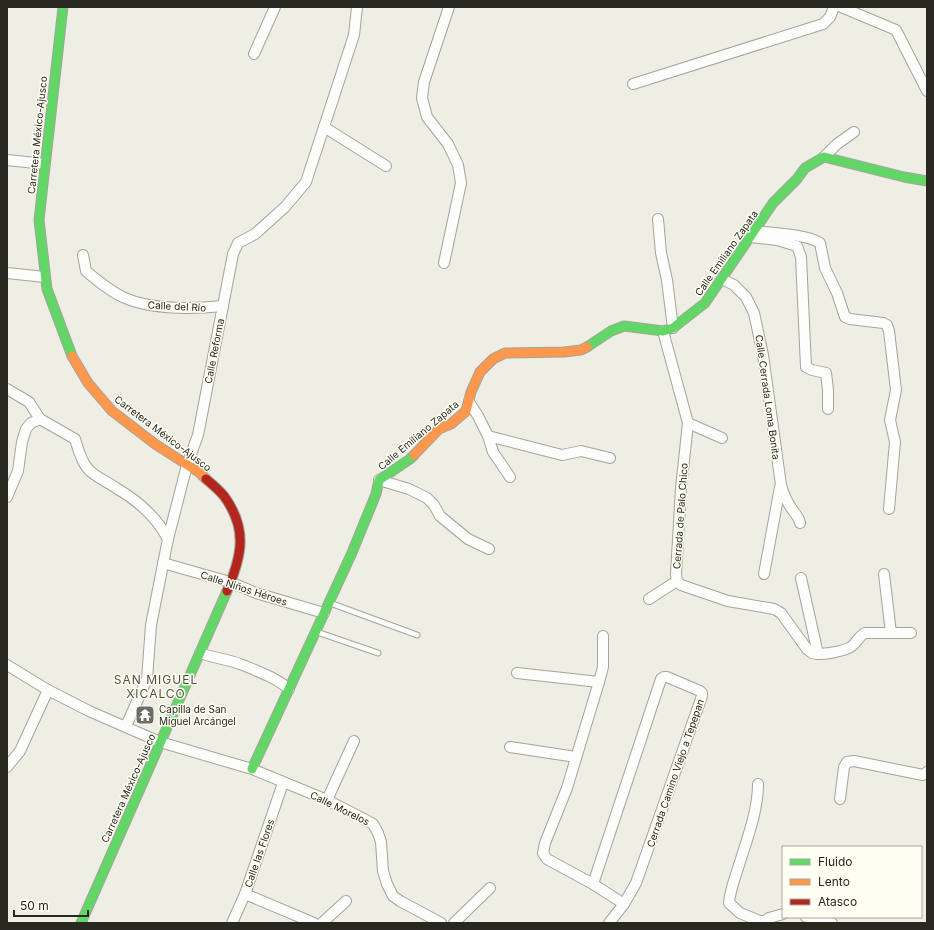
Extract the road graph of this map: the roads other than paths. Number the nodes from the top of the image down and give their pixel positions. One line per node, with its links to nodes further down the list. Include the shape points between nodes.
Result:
1 (63, 7): 14 (main road, Carretera México-Ajusco)
2 (275, 7): 7 (street)
3 (357, 7): 10 (street, Calle Reforma, via 354,35)
4 (449, 7): 20 (street, via 424,82 422,98 427,117 448,144 458,165 461,184)
5 (834, 7): 8 (street, via 830,17 823,24)
6 (841, 7): 9 (street, via 896,30)
7 (254, 54)
8 (633, 84)
9 (927, 91)
10 (324, 127): 15 (street); 24 (street, Calle Reforma, via 306,182 285,207 256,234 238,243 233,254)
11 (854, 132): 12 (street)
12 (824, 157): 16 (main road); 18 (main road, Calle Emiliano Zapata, via 805,168 773,203)
13 (7, 160): 14 (street)
14 (45, 164): 22 (main road, Carretera México-Ajusco, via 39,220)
15 (386, 166)
16 (927, 181)
17 (658, 219): 25 (street, Cerrada de Palo Chico, via 667,280)
18 (752, 234): 23 (main road, Calle Emiliano Zapata); 28 (street, via 797,246 801,257 806,367 826,373); 39 (street, via 785,234 820,243 825,268 838,293 845,317 887,325 896,390 890,420 895,442)
19 (83, 255): 24 (street, Calle del Río, via 86,271 124,298 145,305 199,309)
20 (444, 263)
21 (7, 273): 22 (street)
22 (45, 278): 34 (main road, Carretera México-Ajusco, via 69,352 88,383 112,411)
23 (722, 279): 25 (main road, Calle Emiliano Zapata, via 705,304); 37 (street, Calle Cerrada Loma Bonita, via 734,285 746,298 754,313 763,355)
24 (223, 306): 34 (street, Calle Reforma, via 198,435)
25 (668, 329): 27 (main road, Calle Emiliano Zapata, via 624,326 581,350 505,353 493,359 480,372); 30 (street, Cerrada de Palo Chico)
26 (7, 389): 29 (street, via 29,402)
27 (469, 402): 31 (street); 36 (main road, Calle Emiliano Zapata, via 466,411 451,424 439,429 410,459)
28 (828, 409)
29 (40, 419): 38 (street, via 26,429 18,471); 41 (street, via 74,439 89,471 129,495 155,521)
30 (688, 423): 32 (street); 47 (street, Cerrada de Palo Chico, via 681,488)
31 (488, 436): 33 (street, via 562,455 581,451); 35 (street, via 493,452)
32 (722, 438)
33 (610, 458)
34 (187, 465): 41 (street, Calle Reforma); 48 (main road, Carretera México-Ajusco, via 224,495 237,518 241,546 236,570)
35 (510, 477)
36 (380, 480): 42 (street, via 409,488 427,498 440,516 468,539); 50 (main road, Calle Emiliano Zapata, via 354,548)
37 (781, 485): 40 (street, Calle Cerrada Loma Bonita); 44 (street)
38 (7, 497)
39 (889, 509)
40 (800, 523)
41 (168, 539): 43 (street, Calle Reforma)
42 (489, 549)
43 (163, 563): 48 (street, Calle Niños Héroes); 65 (street, Calle Reforma, via 151,625 147,679)
44 (764, 574)
45 (884, 574): 53 (street)
46 (801, 578): 59 (street)
47 (677, 581): 49 (street); 59 (street, Cerrada de Palo Chico, via 681,585 728,601 774,609 781,613 807,649)
48 (230, 582): 51 (street, Calle Niños Héroes, via 256,593); 57 (main road, Carretera México-Ajusco)
49 (648, 599)
50 (329, 603): 51 (main road, Calle Emiliano Zapata); 55 (lane)
51 (324, 613): 52 (main road, Calle Emiliano Zapata)
52 (316, 631): 58 (lane); 63 (main road, Calle Emiliano Zapata)
53 (891, 632): 54 (street); 59 (street, via 865,633 848,649)
54 (911, 633)
55 (417, 635)
56 (603, 636): 62 (street, via 603,667)
57 (200, 653): 63 (street, via 240,664 279,680); 67 (main road, Carretera México-Ajusco)
58 (378, 653)
59 (818, 654)
60 (7, 665): 64 (street, Calle Morelos)
61 (517, 673): 62 (street)
62 (599, 682): 69 (street)
63 (290, 689): 71 (main road, Calle Emiliano Zapata)
64 (48, 690): 65 (street, Calle Morelos); 70 (street, via 20,751)
65 (126, 726): 67 (street, Calle Morelos)
66 (354, 740): 76 (street)
67 (160, 742): 71 (street, Calle Morelos); 85 (main road, Carretera México-Ajusco)
68 (510, 747): 69 (street)
69 (576, 757): 77 (street, via 543,852 547,859)
70 (7, 767)
71 (252, 769): 73 (street, Calle Morelos)
72 (927, 772): 75 (street, via 923,775 854,761 847,762 844,767)
73 (283, 783): 76 (street, Calle Morelos); 79 (street, Calle las Flores)
74 (758, 784): 84 (street, via 758,798 729,903 740,912)
75 (840, 799)
76 (327, 800): 89 (street, Calle Morelos, via 373,824 381,842 383,871 393,896)
77 (593, 884): 81 (street); 81 (street, Cerrada Camino Viejo a Tepepan, via 661,680 667,677 700,691 702,696 636,883)
78 (490, 888): 90 (street)
79 (245, 894): 86 (street, Calle las Flores); 87 (street)
80 (346, 901): 88 (street)
81 (624, 904): 91 (street, Cerrada Camino Viejo a Tepepan)
82 (782, 914): 84 (street)
83 (810, 918): 92 (street)
84 (762, 922)
85 (81, 923)
86 (232, 923)
87 (314, 923)
88 (322, 923)
89 (441, 923)
90 (454, 923)
91 (609, 923)
92 (832, 923)

